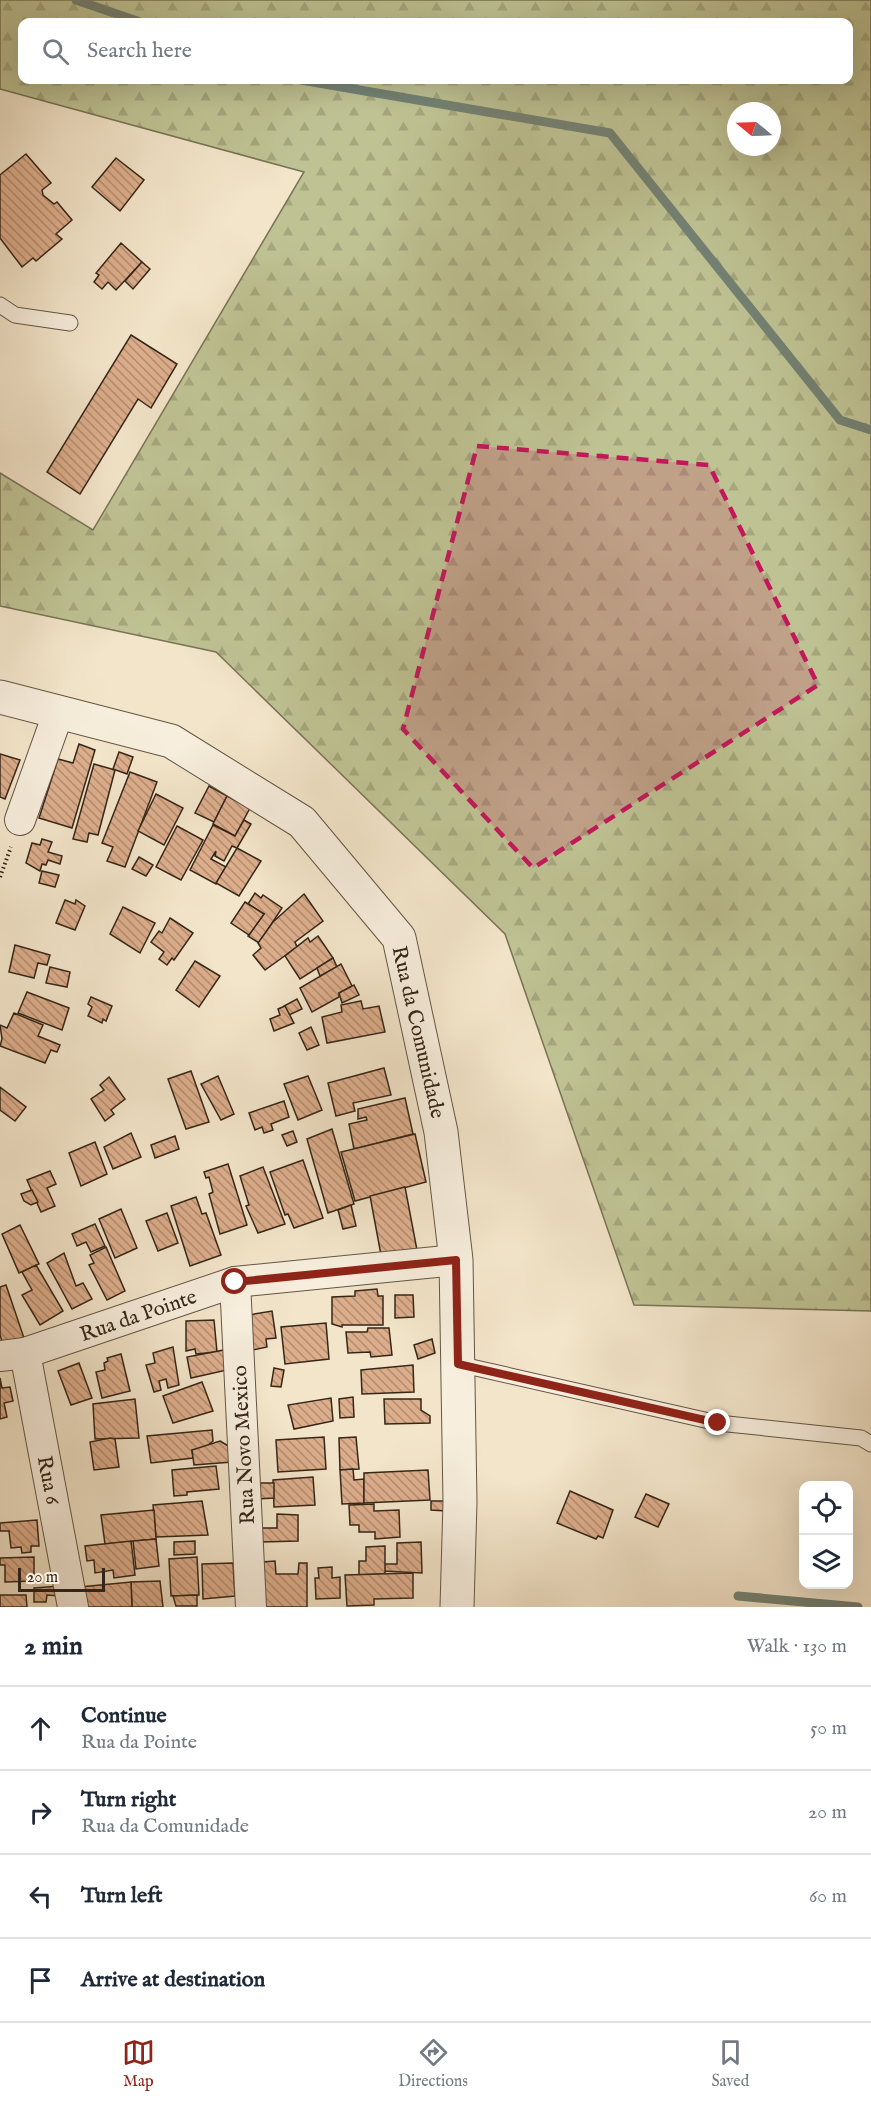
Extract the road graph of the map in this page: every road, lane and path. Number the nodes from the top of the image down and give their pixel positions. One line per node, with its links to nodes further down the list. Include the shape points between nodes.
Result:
1 (0, 305): 2 (lane, via 15,315)
2 (70, 323)
3 (0, 697): 4 (street, Rua da Comunidade)
4 (59, 711): 5 (street); 6 (street, Rua da Comunidade, via 171,741 302,822 399,938 441,1132)
5 (20, 820)
6 (456, 1260): 7 (street, Rua da Pointe); 9 (street, Rua da Comunidade)
7 (235, 1282): 8 (street, Rua da Pointe); 12 (street, Rua Novo Mexico)
8 (13, 1355): 11 (street, Rua 6)
9 (458, 1364): 10 (lane, via 718,1423 861,1438); 13 (street, Rua da Comunidade)
10 (871, 1444)
11 (73, 1607)
12 (251, 1607)
13 (457, 1607)

